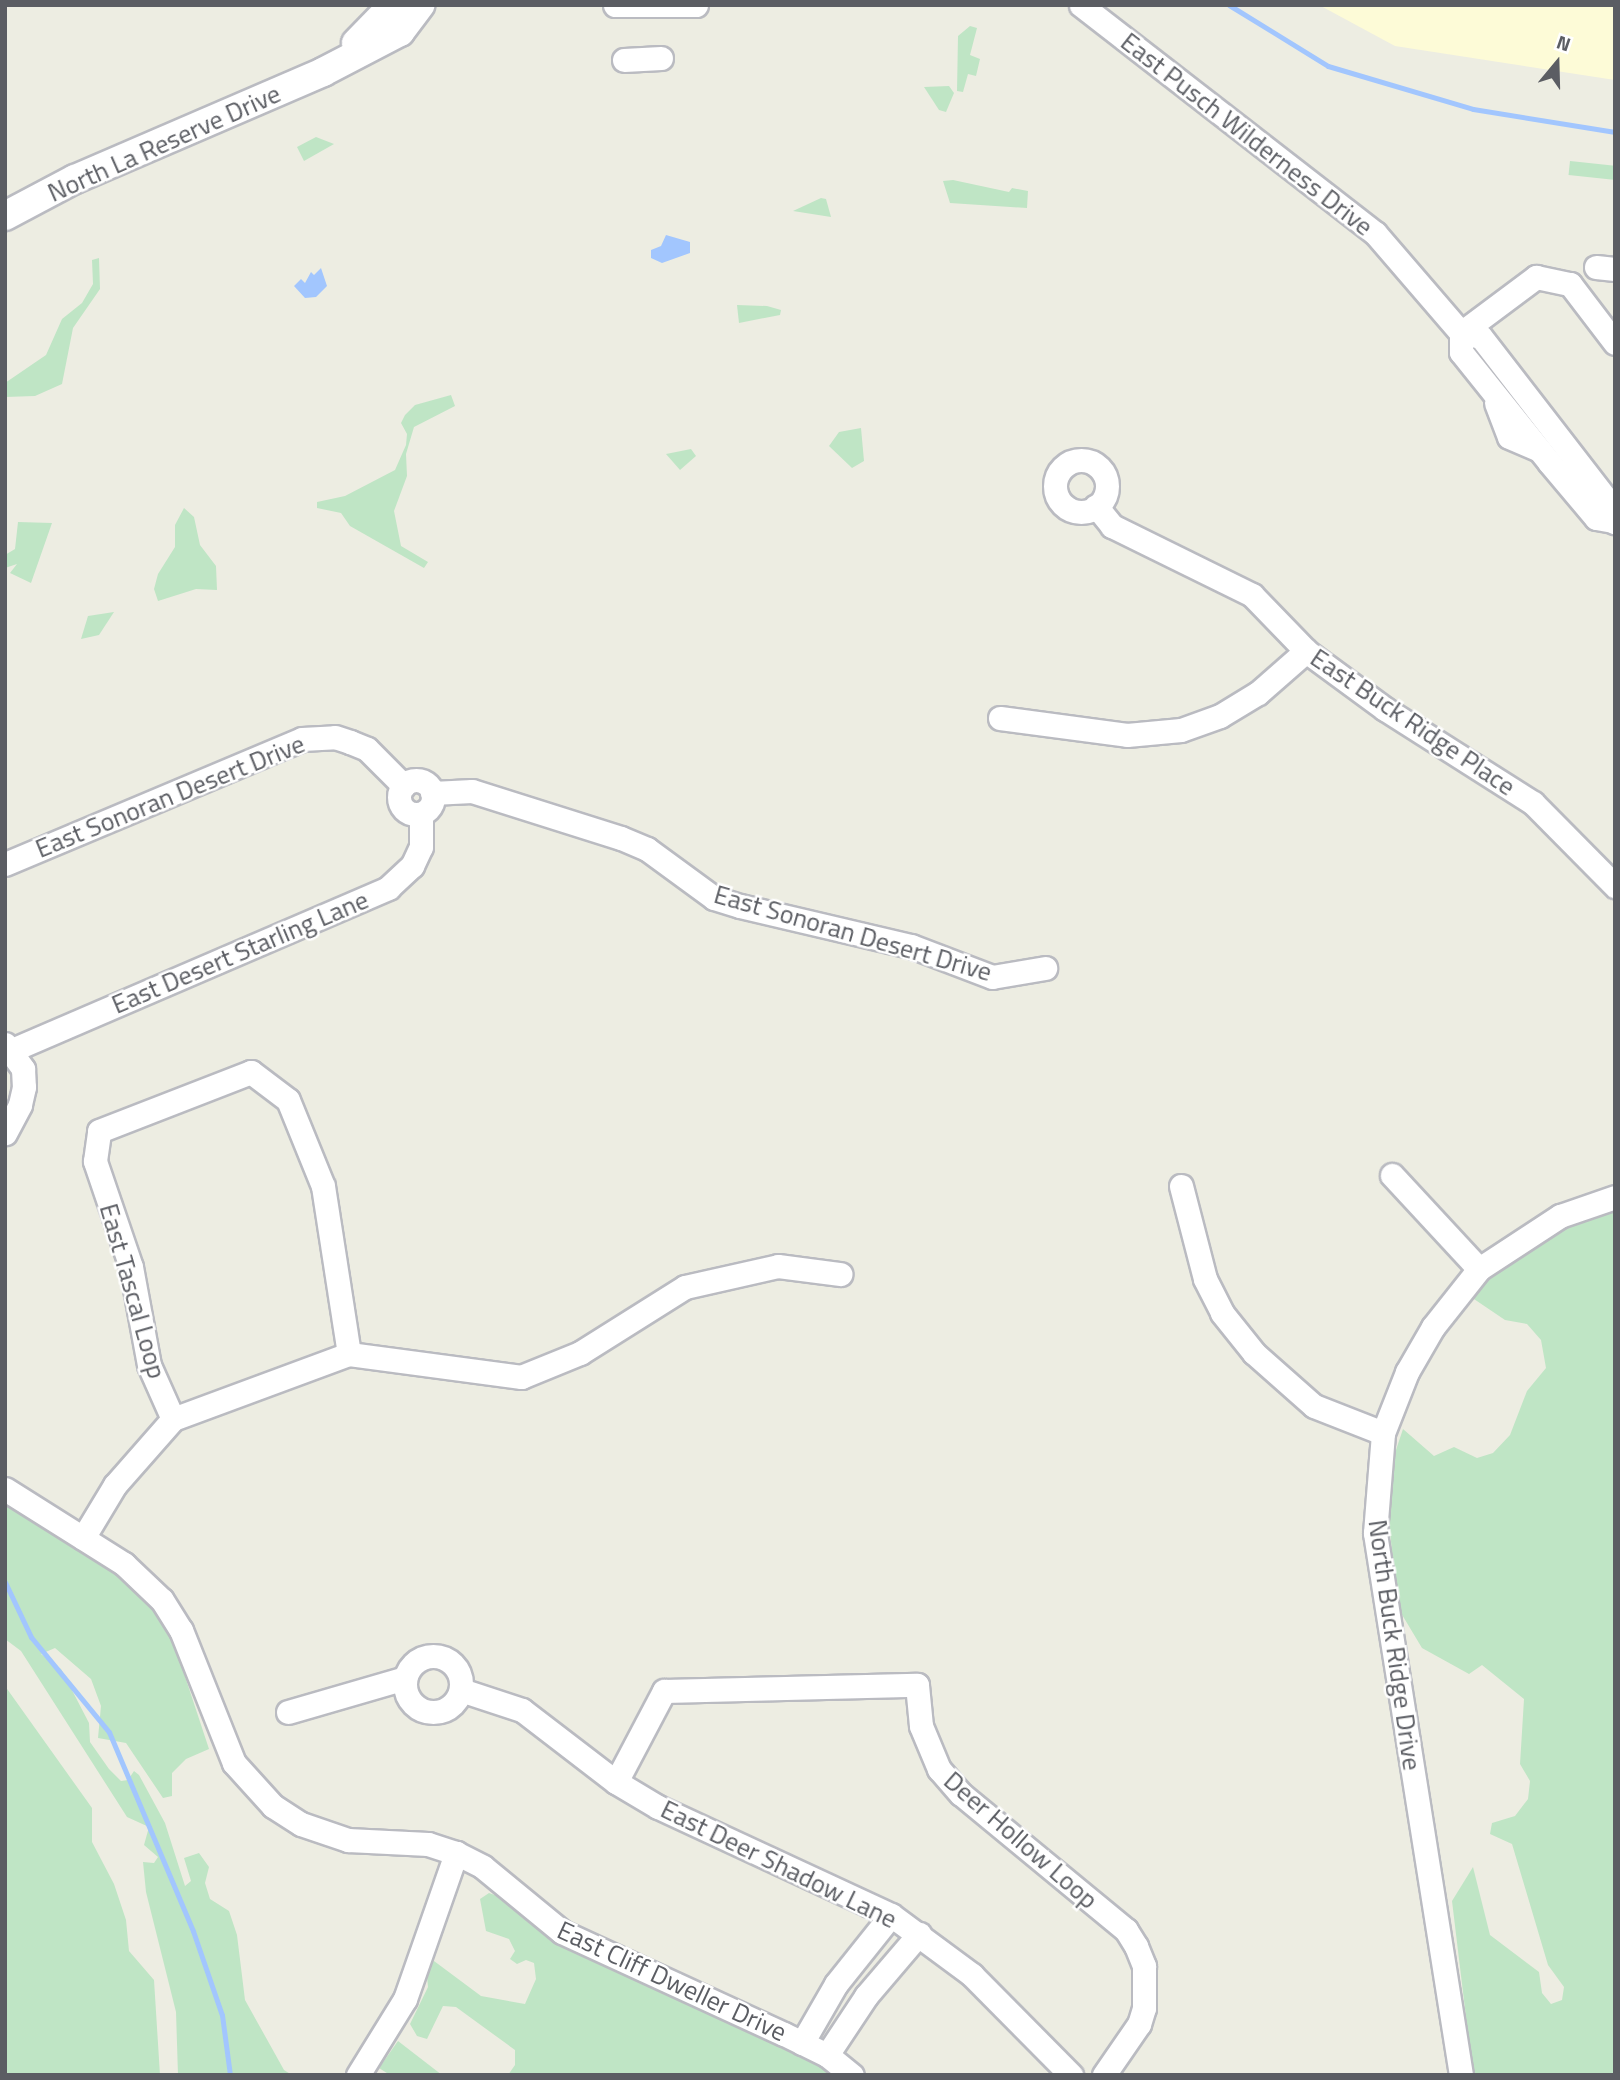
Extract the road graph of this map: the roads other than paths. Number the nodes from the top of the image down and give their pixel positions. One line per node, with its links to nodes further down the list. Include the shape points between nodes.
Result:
1 (393, 5): 8 (street, North La Reserve Drive)
2 (420, 5): 8 (street, North La Reserve Drive, via 400,32)
3 (615, 5): 4 (street)
4 (696, 5)
5 (1081, 5): 10 (street, East Pusch Wilderness Drive, via 1375,233)
6 (661, 58): 7 (street)
7 (624, 60)
8 (323, 72): 9 (street, North La Reserve Drive, via 75,179)
9 (5, 216)
10 (1461, 333): 11 (street, via 1536,277 1570,284); 13 (street, East Pusch Wilderness Drive, via 1481,337 1611,505); 13 (street, East Pusch Wilderness Drive, via 1461,352 1596,518)
11 (1615, 343)
12 (1096, 506): 14 (street, East Buck Ridge Place, via 1112,526 1252,595)
13 (1614, 522)
14 (1306, 651): 15 (street, via 1258,693 1220,716 1181,730 1127,735); 20 (street, East Buck Ridge Place, via 1385,709 1533,803)
15 (1000, 718)
16 (404, 786): 17 (street, East Sonoran Desert Drive, via 420,781); 18 (street, East Sonoran Desert Drive, via 399,796 402,807); 19 (street, East Sonoran Desert Drive, via 367,749 335,737 302,739)
17 (432, 793): 18 (street, via 432,804); 21 (street, East Sonoran Desert Drive, via 472,791 621,838 667,862 714,898 911,946 992,977)
18 (421, 814): 22 (street, East Desert Starling Lane, via 421,847 412,866 388,888)
19 (5, 864)
20 (1615, 886)
21 (1045, 968)
22 (8, 1047): 23 (street, via 23,1069 24,1087)
23 (5, 1133)
24 (1392, 1175): 27 (street)
25 (1181, 1186): 31 (street, via 1205,1279 1222,1313 1254,1353 1314,1406)
26 (1615, 1197): 27 (street, North Buck Ridge Drive, via 1560,1216)
27 (1479, 1269): 31 (street, North Buck Ridge Drive, via 1433,1327 1407,1372)
28 (840, 1274): 29 (street, via 778,1266 685,1287 580,1353 521,1377)
29 (349, 1354): 30 (street); 30 (street, East Tascal Loop, via 323,1186 288,1100 251,1072 99,1131 95,1161 131,1267 149,1365)
30 (173, 1419): 33 (street, via 115,1485)
31 (1383, 1433): 47 (street, North Buck Ridge Drive, via 1375,1533)
32 (5, 1489): 33 (street, East Cliff Dweller Drive)
33 (83, 1538): 38 (street, East Cliff Dweller Drive, via 135,1572 162,1600 181,1630 234,1763 273,1806 302,1824 348,1840 428,1844)
34 (405, 1678): 35 (street, via 407,1695 427,1712 452,1705); 35 (street, via 422,1658 439,1656 455,1665); 36 (street)
35 (461, 1690): 37 (street, East Deer Shadow Lane, via 522,1710)
36 (288, 1712)
37 (616, 1782): 39 (street, East Deer Shadow Lane, via 687,1821); 46 (street, Deer Hollow Loop, via 664,1690 917,1685 921,1726 939,1769 961,1794 1126,1930 1136,1946 1144,1966 1144,2008 1139,2024)
38 (456, 1853): 41 (street, East Cliff Dweller Drive, via 483,1867 562,1932); 43 (street, via 405,1999)
39 (891, 1915): 40 (street, East Deer Shadow Lane); 41 (street, via 836,1984)
40 (919, 1934): 42 (street, via 866,1996); 45 (street, East Deer Shadow Lane, via 972,1975)
41 (802, 2043): 42 (street, East Cliff Dweller Drive)
42 (827, 2055): 44 (street, East Cliff Dweller Drive)
43 (358, 2075)
44 (852, 2075)
45 (1071, 2075)
46 (1104, 2075)
47 (1461, 2075)

